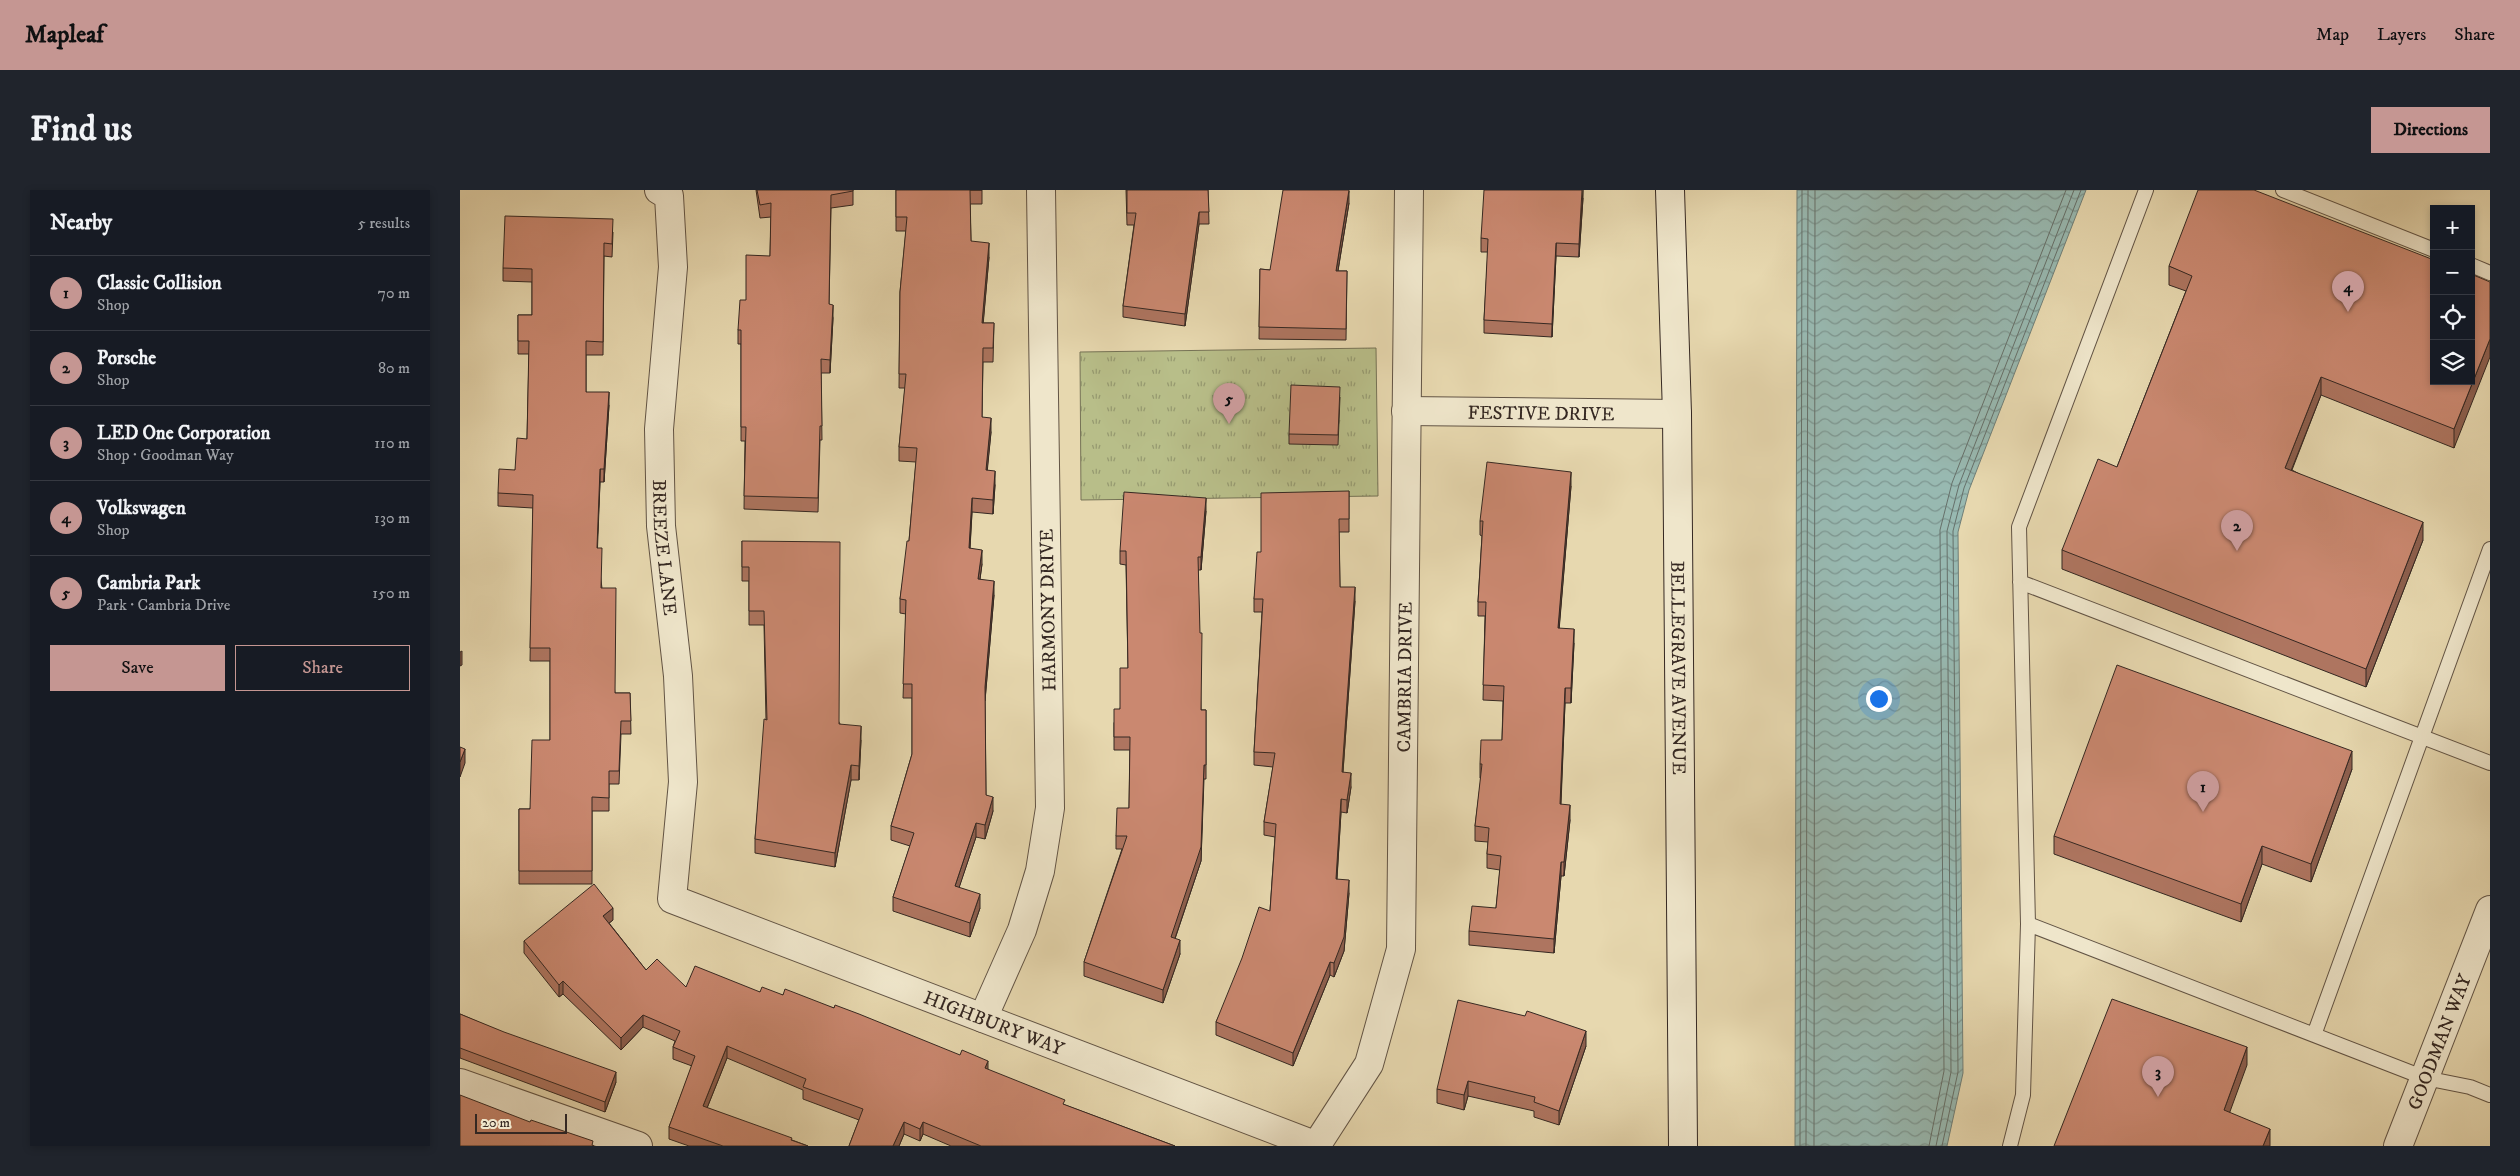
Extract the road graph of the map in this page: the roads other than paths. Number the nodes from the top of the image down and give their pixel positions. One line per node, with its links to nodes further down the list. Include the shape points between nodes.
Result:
1 (1041, 190): 19 (street, HARMONY DRIVE, via 1050,808 1040,871 1022,930)
2 (1409, 190): 10 (street, CAMBRIA DRIVE)
3 (1670, 190): 11 (street, BELLEGRAVE AVENUE)
4 (2146, 190): 13 (lane, via 2019,527)
5 (2283, 190): 7 (lane)
6 (664, 193): 16 (street, BREEZE LANE, via 673,267 660,429 660,526 678,676 683,782)
7 (2430, 248)
8 (2475, 267): 9 (lane)
9 (2490, 273)
10 (1406, 411): 11 (street, FESTIVE DRIVE); 25 (street, CAMBRIA DRIVE, via 1401,949 1369,1064)
11 (1677, 414): 26 (street, BELLEGRAVE AVENUE)
12 (2490, 549): 14 (lane)
13 (2020, 582): 14 (lane); 18 (lane)
14 (2422, 737): 15 (lane); 20 (lane)
15 (2490, 763)
16 (672, 899): 19 (street, HIGHBURY WAY)
17 (2490, 910): 21 (street, GOODMAN WAY)
18 (2028, 924): 20 (lane); 27 (lane, via 2023,1095)
19 (983, 1018): 25 (street, HIGHBURY WAY)
20 (2314, 1035): 21 (lane)
21 (2425, 1078): 23 (lane, via 2470,1087); 28 (street, GOODMAN WAY)
22 (460, 1083): 24 (street)
23 (2490, 1095)
24 (638, 1146)
25 (1316, 1146)
26 (1682, 1146)
27 (2010, 1146)
28 (2398, 1146)

